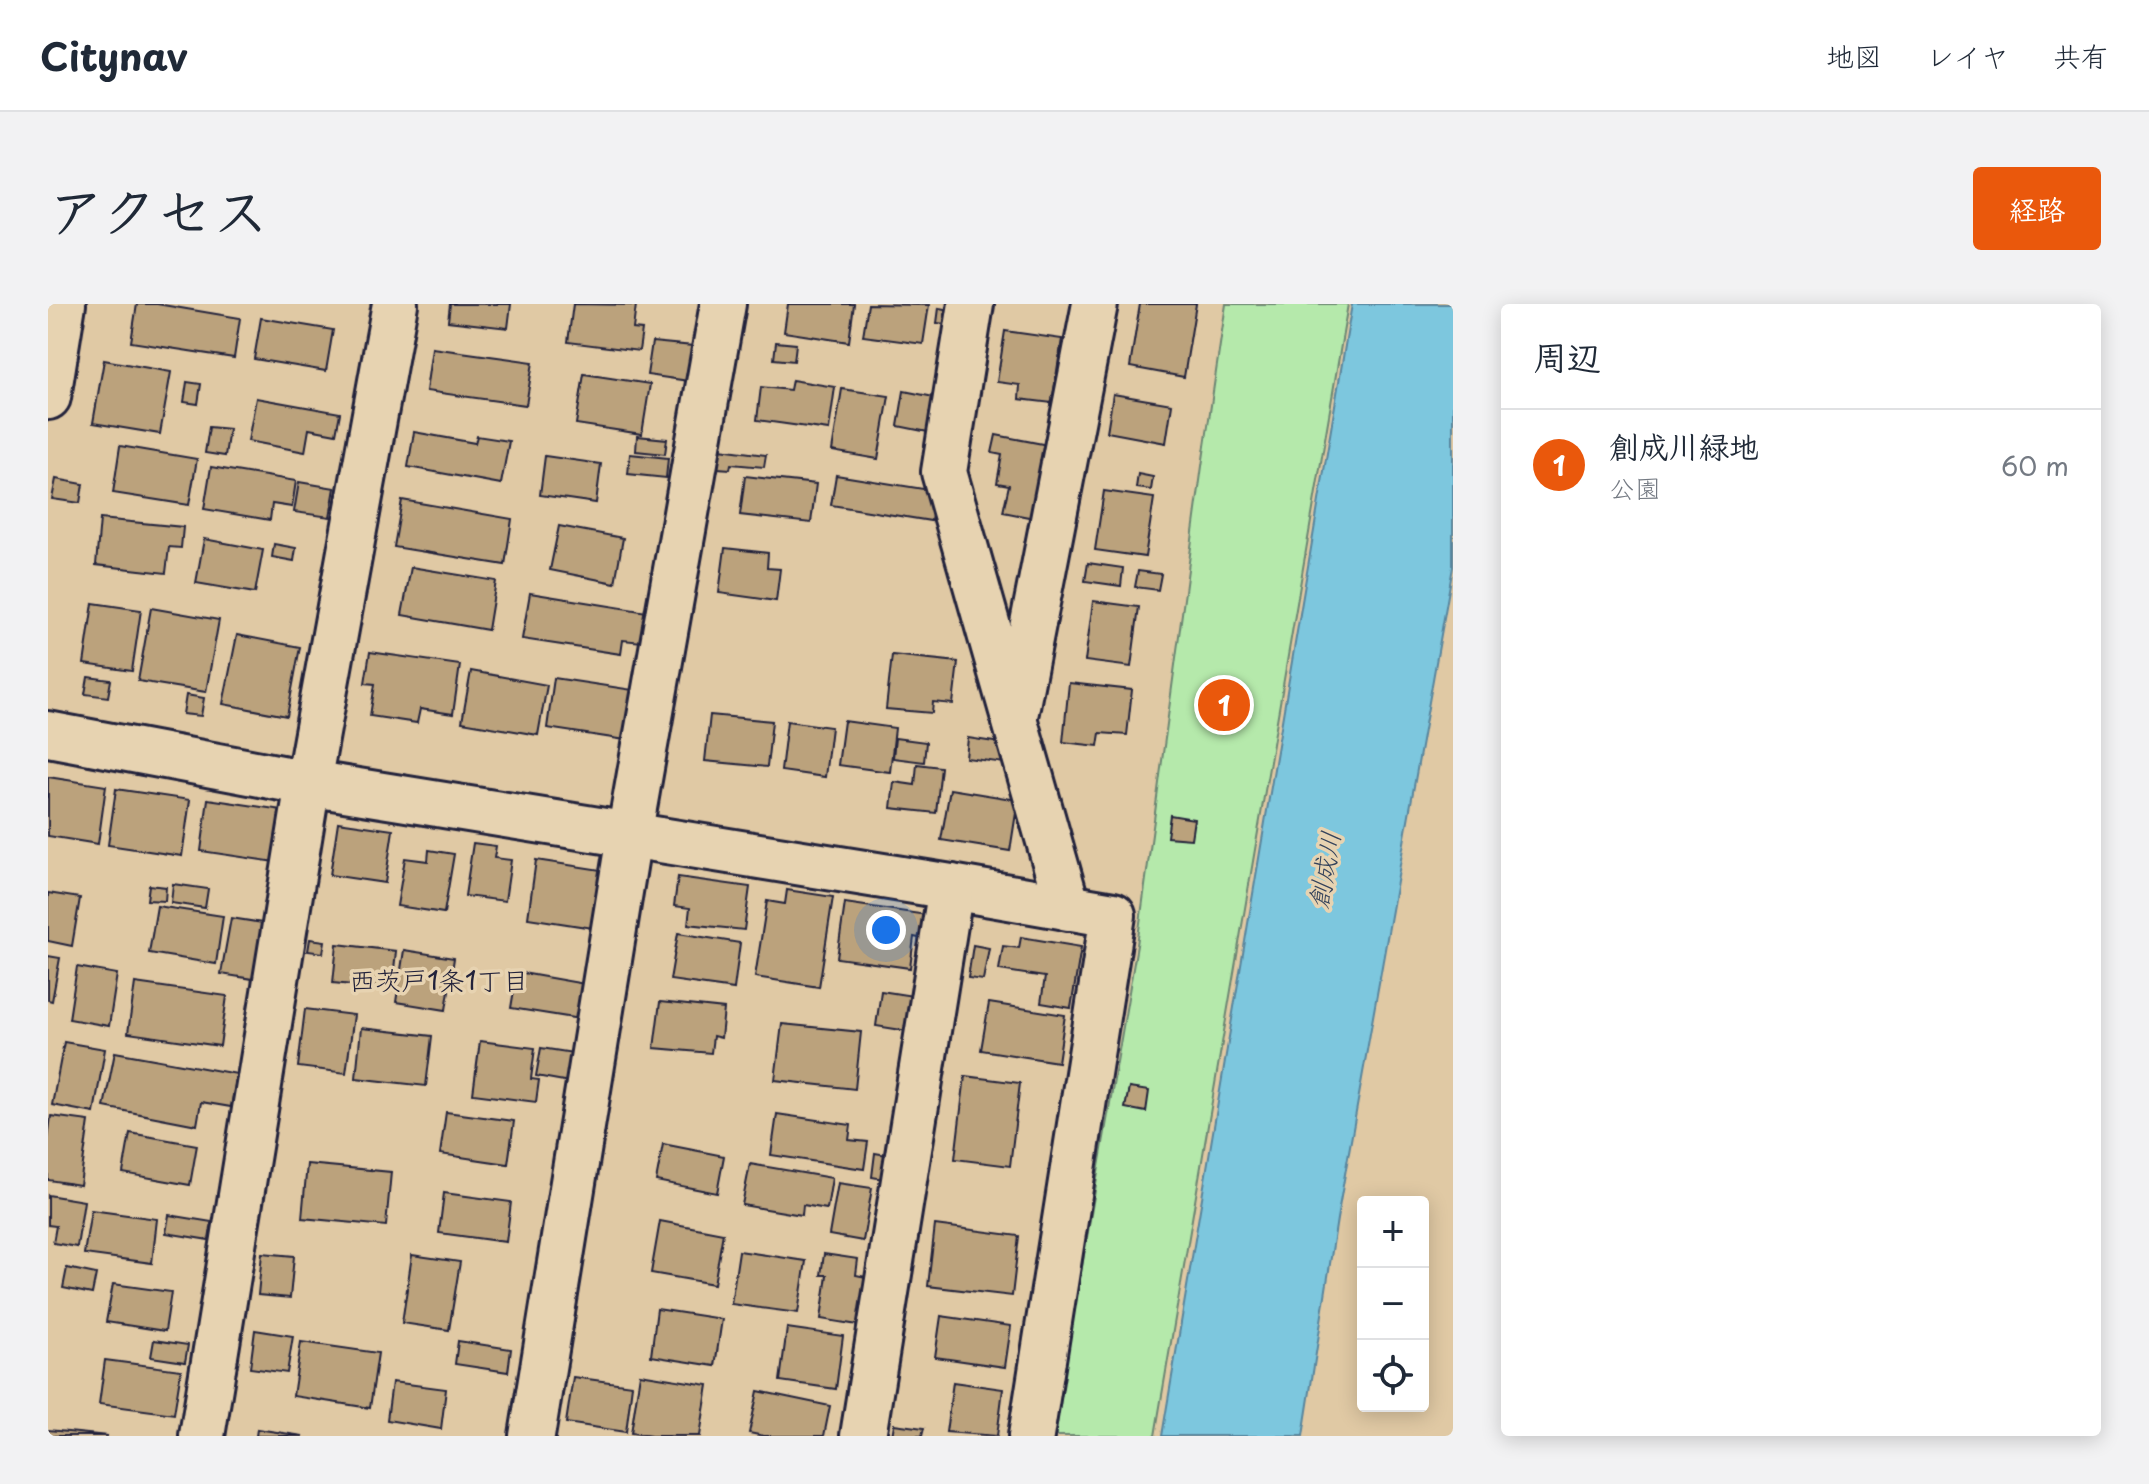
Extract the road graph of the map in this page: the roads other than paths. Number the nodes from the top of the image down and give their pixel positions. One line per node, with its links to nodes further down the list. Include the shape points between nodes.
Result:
1 (63, 304): 6 (street)
2 (395, 304): 9 (street)
3 (723, 304): 10 (street)
4 (971, 304): 7 (street, via 944,472)
5 (1095, 304): 7 (street)
6 (48, 397)
7 (1014, 718): 12 (street)
8 (48, 734): 9 (street)
9 (308, 783): 10 (street); 13 (street)
10 (629, 836): 11 (street); 14 (street)
11 (951, 887): 12 (street); 15 (street)
12 (1068, 908): 16 (street, via 1113,915)
13 (202, 1436)
14 (532, 1436)
15 (863, 1436)
16 (1031, 1436)

